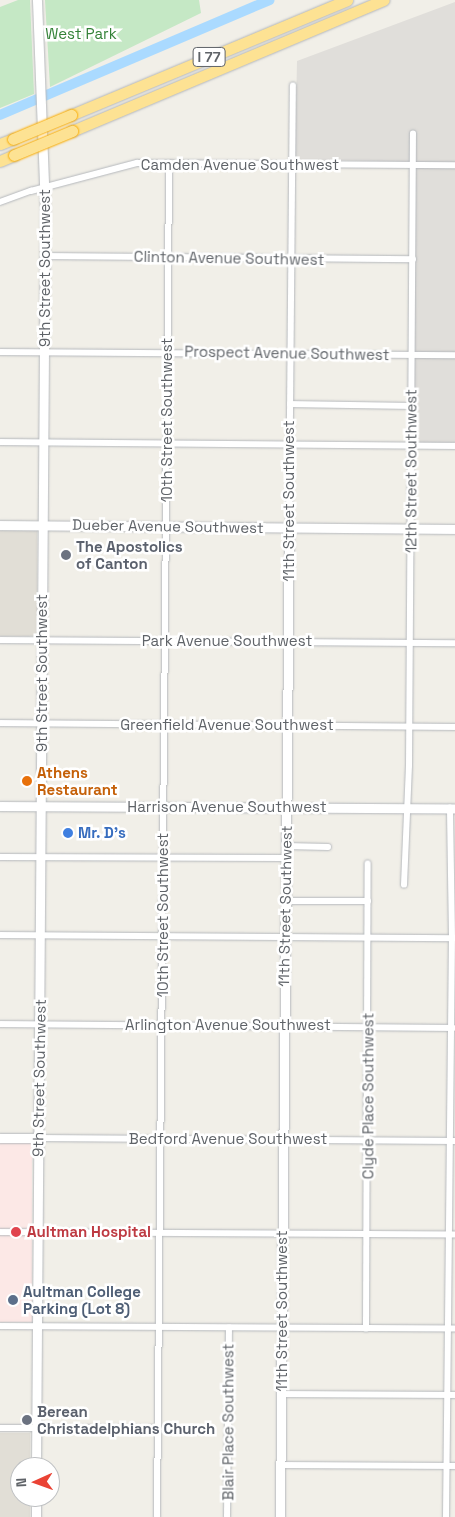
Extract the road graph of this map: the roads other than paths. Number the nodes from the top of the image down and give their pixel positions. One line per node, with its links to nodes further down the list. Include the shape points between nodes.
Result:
1 (37, 0): 14 (street, 9th Street Southwest)
2 (347, 0): 8 (highway, I 77, bridge)
3 (384, 0): 5 (highway, I 77)
4 (395, 0): 5 (highway)
5 (231, 65): 9 (highway, I 77, bridge)
6 (293, 86): 11 (street, 11th Street Southwest)
7 (413, 134): 12 (street, 12th Street Southwest)
8 (0, 144)
9 (0, 161)
10 (169, 163): 11 (street, Camden Avenue Southwest); 14 (street, Camden Avenue Southwest, via 128,165); 17 (street, 10th Street Southwest)
11 (291, 164): 12 (street, Camden Avenue Southwest); 18 (street, 11th Street Southwest)
12 (414, 165): 13 (street, Camden Avenue Southwest); 19 (street, 12th Street Southwest)
13 (455, 165)
14 (45, 187): 15 (street, Camden Avenue Southwest); 16 (street, 9th Street Southwest)
15 (0, 202)
16 (45, 256): 17 (street, Clinton Avenue Southwest); 21 (street, 9th Street Southwest)
17 (168, 258): 18 (street, Clinton Avenue Southwest); 22 (street, 10th Street Southwest)
18 (290, 258): 19 (street, Clinton Avenue Southwest); 23 (street, 11th Street Southwest)
19 (413, 259): 24 (street, 12th Street Southwest)
20 (0, 352): 21 (street, Prospect Avenue Southwest)
21 (44, 352): 22 (street, Prospect Avenue Southwest); 29 (street, 9th Street Southwest)
22 (167, 352): 23 (street, Prospect Avenue Southwest); 30 (street, 10th Street Southwest)
23 (290, 353): 24 (street, Prospect Avenue Southwest); 26 (street, 11th Street Southwest)
24 (412, 355): 25 (street, Prospect Avenue Southwest); 27 (street, 12th Street Southwest)
25 (455, 355)
26 (290, 404): 27 (street); 31 (street, 11th Street Southwest)
27 (411, 406): 32 (street, 12th Street Southwest)
28 (0, 442): 29 (street)
29 (43, 442): 30 (street); 35 (street, 9th Street Southwest)
30 (167, 443): 31 (street); 36 (street, 10th Street Southwest)
31 (290, 444): 32 (street); 37 (street, 11th Street Southwest)
32 (411, 445): 33 (street); 38 (street, 12th Street Southwest)
33 (455, 446)
34 (0, 525): 35 (street, Dueber Avenue Southwest)
35 (43, 525): 36 (street, Dueber Avenue Southwest); 41 (street, 9th Street Southwest)
36 (166, 526): 37 (street, Dueber Avenue Southwest); 42 (street, 10th Street Southwest)
37 (289, 528): 38 (street, Dueber Avenue Southwest); 43 (street, 11th Street Southwest)
38 (410, 528): 39 (street, Dueber Avenue Southwest); 44 (street, 12th Street Southwest)
39 (455, 529)
40 (0, 640): 41 (street, Park Avenue Southwest)
41 (42, 640): 42 (street, Park Avenue Southwest); 47 (street, 9th Street Southwest)
42 (165, 641): 43 (street, Park Avenue Southwest); 48 (street, 10th Street Southwest)
43 (288, 642): 44 (street, Park Avenue Southwest); 49 (street, 11th Street Southwest)
44 (410, 642): 45 (street, Park Avenue Southwest); 50 (street, 12th Street Southwest)
45 (455, 643)
46 (0, 723): 47 (street, Greenfield Avenue Southwest)
47 (42, 724): 48 (street, Greenfield Avenue Southwest); 53 (street, 9th Street Southwest)
48 (164, 725): 49 (street, Greenfield Avenue Southwest); 54 (street, 10th Street Southwest)
49 (287, 725): 50 (street, Greenfield Avenue Southwest); 55 (street, 11th Street Southwest)
50 (409, 726): 51 (street, Greenfield Avenue Southwest); 56 (street, 12th Street Southwest)
51 (455, 727)
52 (0, 806): 53 (street, Harrison Avenue Southwest)
53 (41, 806): 54 (street, Harrison Avenue Southwest); 61 (street, 9th Street Southwest)
54 (164, 806): 55 (street, Harrison Avenue Southwest); 62 (street, 10th Street Southwest)
55 (286, 807): 56 (street, Harrison Avenue Southwest); 58 (street, 11th Street Southwest)
56 (407, 808): 57 (street, Harrison Avenue Southwest); 65 (street, 12th Street Southwest)
57 (453, 808): 73 (street)
58 (286, 846): 59 (street); 63 (street, 11th Street Southwest)
59 (328, 847)
60 (0, 857): 61 (street)
61 (41, 857): 62 (street); 69 (street, 9th Street Southwest)
62 (164, 858): 63 (street); 70 (street, 10th Street Southwest)
63 (285, 858): 66 (street, 11th Street Southwest)
64 (368, 864): 67 (street, Clyde Place Southwest)
65 (404, 885)
66 (285, 901): 67 (street); 71 (street, 11th Street Southwest)
67 (368, 901): 72 (street, Clyde Place Southwest)
68 (0, 935): 69 (street)
69 (40, 935): 70 (street); 75 (street, 9th Street Southwest)
70 (163, 936): 71 (street); 76 (street, 10th Street Southwest)
71 (284, 937): 72 (street); 77 (street, 11th Street Southwest)
72 (369, 938): 73 (street); 78 (street, Clyde Place Southwest)
73 (454, 938): 79 (street)
74 (0, 1024): 75 (street, Arlington Avenue Southwest)
75 (40, 1024): 76 (street, Arlington Avenue Southwest); 81 (street, 9th Street Southwest)
76 (162, 1025): 77 (street, Arlington Avenue Southwest); 82 (street, 10th Street Southwest)
77 (284, 1026): 78 (street, Arlington Avenue Southwest); 83 (street, 11th Street Southwest)
78 (369, 1026): 79 (street, Arlington Avenue Southwest); 84 (street, Clyde Place Southwest)
79 (453, 1028): 85 (street)
80 (0, 1138): 81 (street, Bedford Avenue Southwest)
81 (38, 1138): 82 (street, Bedford Avenue Southwest); 87 (street, 9th Street Southwest)
82 (162, 1139): 83 (street, Bedford Avenue Southwest); 88 (street, 10th Street Southwest)
83 (283, 1139): 84 (street, Bedford Avenue Southwest); 89 (street, 11th Street Southwest)
84 (368, 1140): 85 (street, Bedford Avenue Southwest); 90 (street, Clyde Place Southwest)
85 (453, 1140): 91 (street)
86 (0, 1232): 87 (street)
87 (38, 1232): 88 (street); 93 (street, 9th Street Southwest)
88 (161, 1233): 89 (street); 94 (street, 10th Street Southwest)
89 (282, 1234): 90 (street); 96 (street, 11th Street Southwest)
90 (367, 1234): 91 (street); 99 (street, Clyde Place Southwest)
91 (452, 1234): 97 (street)
92 (0, 1326): 93 (street)
93 (37, 1326): 94 (street); 104 (street, 9th Street Southwest)
94 (159, 1327): 95 (street); 105 (street, 10th Street Southwest)
95 (228, 1328): 96 (street); 111 (street, Blair Place Southwest)
96 (282, 1328): 99 (street); 100 (street, 11th Street Southwest)
97 (448, 1328): 98 (street); 99 (street); 101 (street)
98 (455, 1328)
99 (366, 1329)
100 (281, 1394): 101 (street); 107 (street, 11th Street Southwest)
101 (447, 1395): 102 (street); 108 (street)
102 (455, 1395)
103 (0, 1428): 104 (street)
104 (37, 1428): 105 (street); 106 (street, 9th Street Southwest)
105 (157, 1428): 110 (street, 10th Street Southwest)
106 (36, 1457)
107 (281, 1465): 108 (street); 112 (street, 11th Street Southwest)
108 (446, 1466): 109 (street); 113 (street)
109 (455, 1466)
110 (156, 1517)
111 (227, 1517)
112 (280, 1517)
113 (446, 1517)

